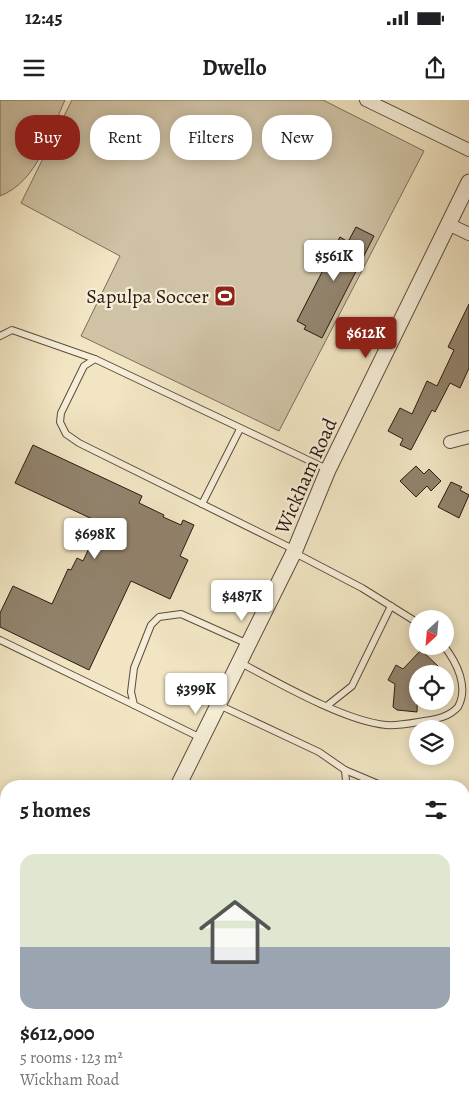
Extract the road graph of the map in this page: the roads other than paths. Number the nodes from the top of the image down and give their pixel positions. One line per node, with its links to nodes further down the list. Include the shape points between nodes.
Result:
1 (366, 100): 2 (street)
2 (469, 150)
3 (469, 182): 4 (street, Wickham Road)
4 (464, 205): 5 (street, Wickham Road)
5 (448, 224): 6 (street); 12 (street, Wickham Road)
6 (469, 234)
7 (0, 336): 8 (lane, via 12,330)
8 (95, 359): 9 (lane); 13 (lane, via 84,366 61,413 60,422 66,434)
9 (240, 429): 12 (lane); 13 (lane)
10 (469, 437): 11 (street)
11 (450, 442)
12 (328, 470): 14 (street, Wickham Road)
13 (202, 504): 14 (lane)
14 (294, 551): 15 (lane); 18 (street, Wickham Road)
15 (391, 606): 16 (lane); 23 (lane, via 352,686)
16 (409, 617)
17 (0, 640): 21 (lane)
18 (248, 644): 20 (street, Wickham Road); 21 (lane, via 181,614 159,617 151,625 134,668 131,692)
19 (451, 655): 23 (lane, via 466,683 463,700 443,718 386,725)
20 (239, 662): 22 (street, Wickham Road); 23 (lane)
21 (134, 705): 24 (lane)
22 (218, 705): 24 (street, Wickham Road); 25 (lane, via 319,752)
23 (328, 705)
24 (201, 738): 26 (street, Wickham Road)
25 (345, 770): 27 (lane); 28 (lane)
26 (181, 780)
27 (346, 780)
28 (369, 780)

